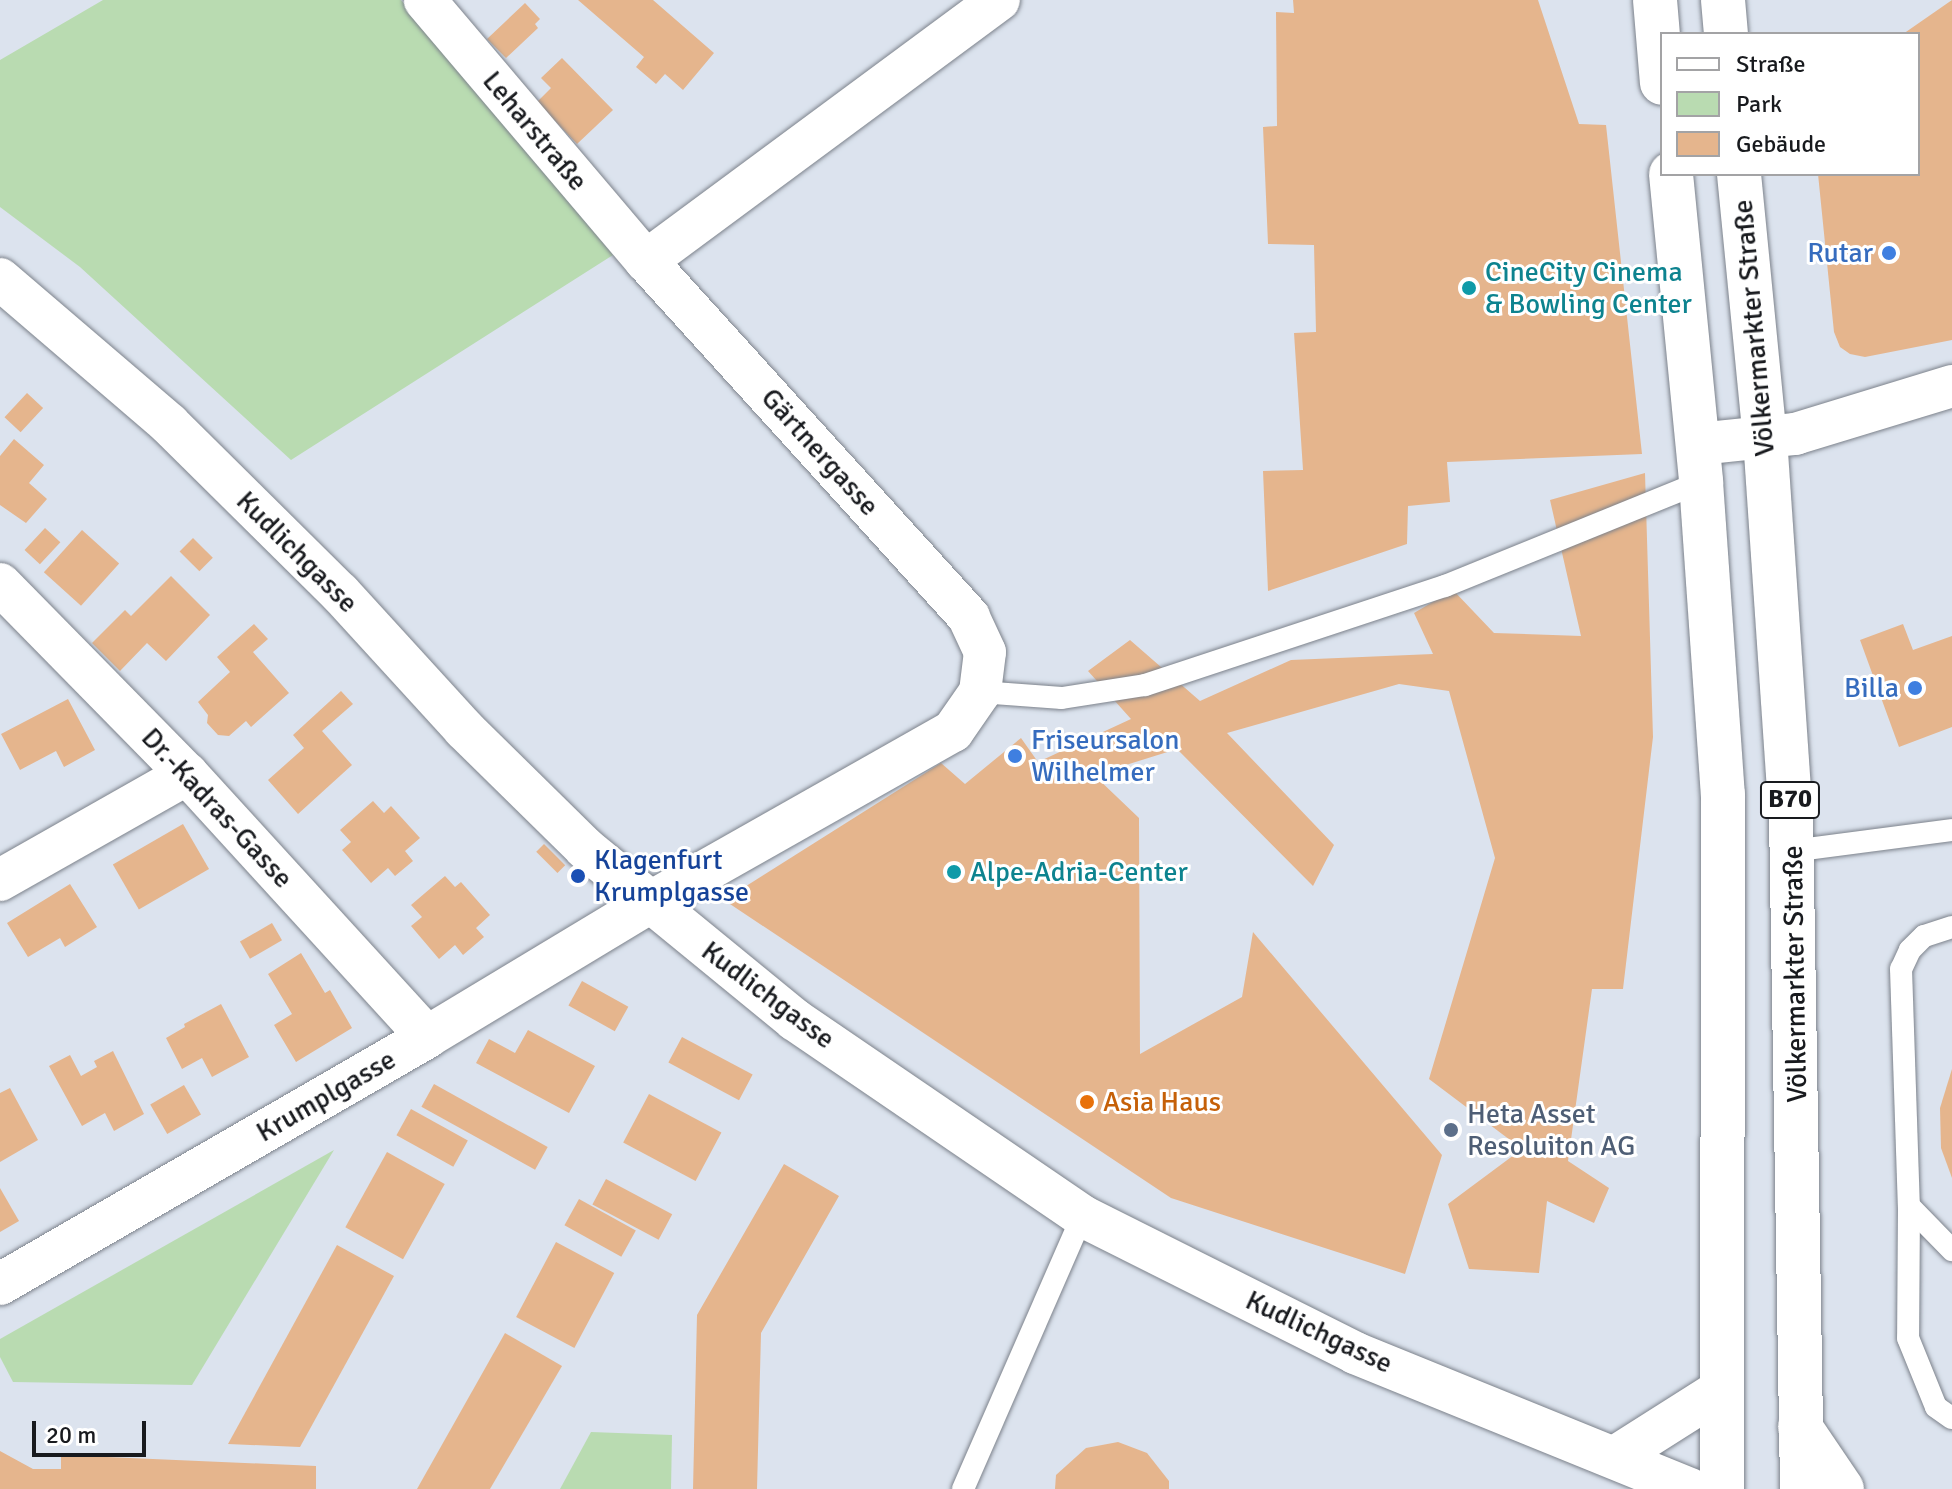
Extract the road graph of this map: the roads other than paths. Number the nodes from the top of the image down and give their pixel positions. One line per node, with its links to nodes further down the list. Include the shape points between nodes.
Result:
1 (425, 0): 9 (street, Leharstraße)
2 (999, 0): 9 (street)
3 (1655, 0): 6 (main road)
4 (1723, 0): 5 (main road)
5 (1726, 32)
6 (1660, 59)
7 (1671, 176): 13 (main road, B70)
8 (1739, 176): 12 (main road, Völkermarkter Straße / B70)
9 (646, 261): 15 (street, Gärtnergasse, via 969,617 985,652)
10 (0, 279): 20 (street, Kudlichgasse, via 169,424 340,593 464,729)
11 (1952, 386): 12 (street, via 1795,434)
12 (1765, 438): 13 (street); 18 (main road, Völkermarkter Straße / B70)
13 (1700, 463): 15 (lane, via 1445,586 1145,685 1062,698); 27 (main road, B70, via 1723,794)
14 (0, 584): 16 (street, Dr.-Kadras-Gasse)
15 (980, 692): 20 (street, Gärtnergasse, via 953,731)
16 (187, 774): 19 (street); 22 (street, Dr.-Kadras-Gasse)
17 (1952, 830): 18 (lane)
18 (1792, 851): 29 (main road, Völkermarkter Straße / B70)
19 (0, 880)
20 (649, 903): 22 (street, Krumplgasse); 24 (street, Kudlichgasse, via 795,1020)
21 (1952, 927): 23 (lane, via 1924,936 1901,969)
22 (427, 1037): 26 (street, Krumplgasse)
23 (1909, 1206): 25 (lane); 28 (lane, via 1908,1338 1936,1407)
24 (1082, 1216): 30 (street, Kudlichgasse, via 1355,1353); 31 (lane)
25 (1952, 1250)
26 (0, 1284)
27 (1722, 1389): 30 (street); 33 (main road, B70)
28 (1952, 1418)
29 (1800, 1427): 34 (main road); 35 (main road, Völkermarkter Straße / B70); 36 (main road)
30 (1627, 1469): 32 (street, Kudlichgasse)
31 (963, 1489)
32 (1690, 1489)
33 (1722, 1489)
34 (1779, 1489)
35 (1802, 1489)
36 (1842, 1489)

